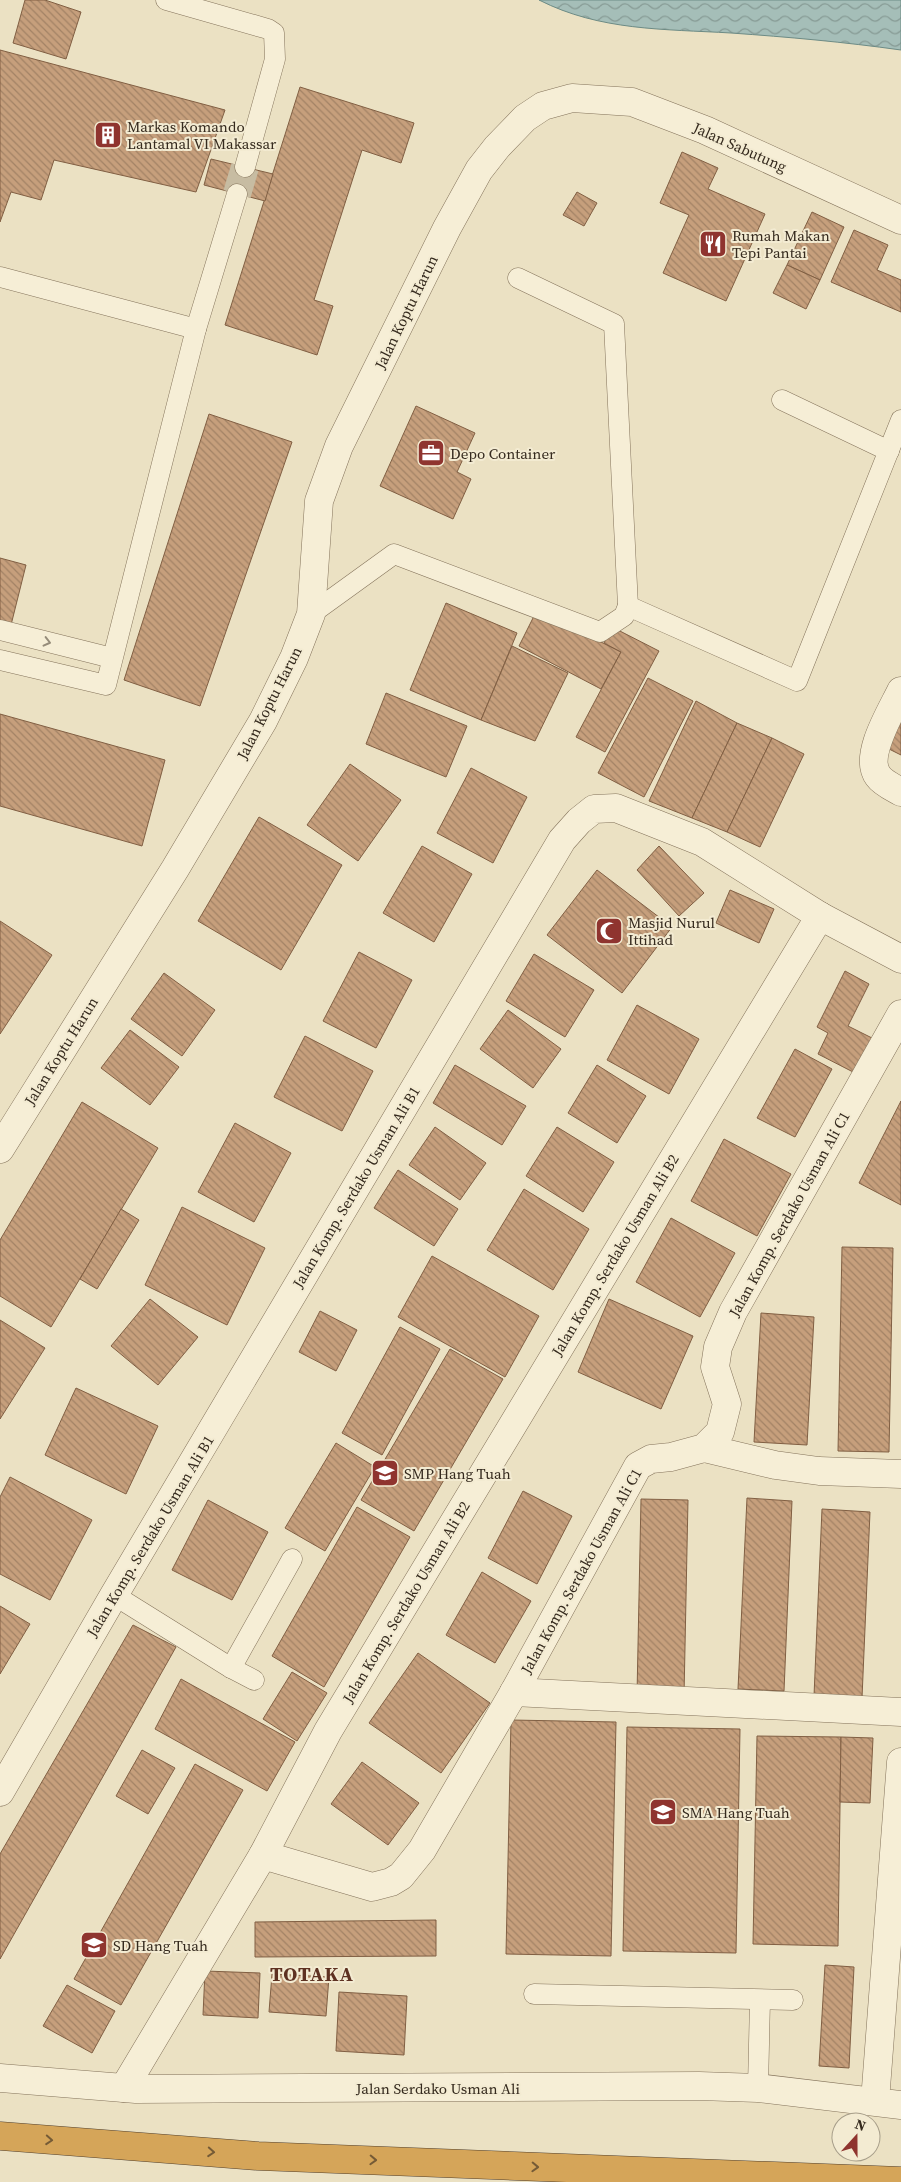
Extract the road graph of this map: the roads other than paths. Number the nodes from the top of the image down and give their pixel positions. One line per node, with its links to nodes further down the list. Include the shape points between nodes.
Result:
1 (166, 0): 3 (lane, via 268,29 274,34 276,59)
2 (572, 98): 5 (street, Jalan Sabutung, via 632,102 705,130); 13 (street, Jalan Koptu Harun, via 543,106 524,118 479,170 448,228 339,446 319,501)
3 (245, 167)
4 (237, 194): 8 (lane)
5 (901, 220)
6 (0, 277): 8 (lane)
7 (518, 278): 12 (lane, via 614,324)
8 (196, 329): 15 (lane)
9 (782, 400): 11 (lane)
10 (901, 420): 11 (lane)
11 (888, 451): 12 (lane, via 796,681)
12 (628, 606): 13 (lane, via 620,620 600,632 394,554)
13 (311, 614): 22 (street, Jalan Koptu Harun, via 294,658 262,721 175,869)
14 (0, 630): 15 (lane, one-way to 15)
15 (112, 658): 16 (lane, via 106,686)
16 (0, 660)
17 (901, 691): 18 (street, via 878,738 874,764 878,776)
18 (901, 792)
19 (820, 916): 20 (street); 26 (street, Jalan Komp. Serdako Usman Ali B1, via 702,842 655,823 616,808 594,809 579,821 562,840); 33 (street, Jalan Komp. Serdako Usman Ali B2, via 328,1731)
20 (901, 959)
21 (901, 1014): 23 (street, Jalan Komp. Serdako Usman Ali C1, via 729,1321 718,1347 715,1368 727,1404 720,1432)
22 (0, 1149)
23 (704, 1448): 24 (street, via 774,1465 819,1471); 29 (street, Jalan Komp. Serdako Usman Ali C1, via 671,1458 650,1459 638,1466)
24 (901, 1474)
25 (292, 1558): 27 (lane)
26 (114, 1595): 27 (lane); 32 (street, Jalan Komp. Serdako Usman Ali B1)
27 (231, 1668): 28 (lane)
28 (254, 1680)
29 (514, 1692): 30 (street); 33 (street, Jalan Komp. Serdako Usman Ali C1, via 422,1850 401,1876 372,1887)
30 (901, 1712)
31 (901, 1762): 34 (street, Jalan Serdako Usman Ali)
32 (0, 1792)
33 (263, 1855): 39 (street, Jalan Komp. Serdako Usman Ali B2)
34 (898, 1862): 41 (street, Jalan Serdako Usman Ali)
35 (534, 1994): 36 (lane)
36 (760, 2000): 37 (lane); 40 (lane)
37 (793, 2000)
38 (0, 2078): 39 (street, Jalan Serdako Usman Ali)
39 (124, 2088): 40 (street, Jalan Serdako Usman Ali)
40 (758, 2088): 41 (street, Jalan Serdako Usman Ali)
41 (888, 2103)
42 (0, 2136): 43 (highway, one-way to 43, via 258,2156)
43 (901, 2181)

